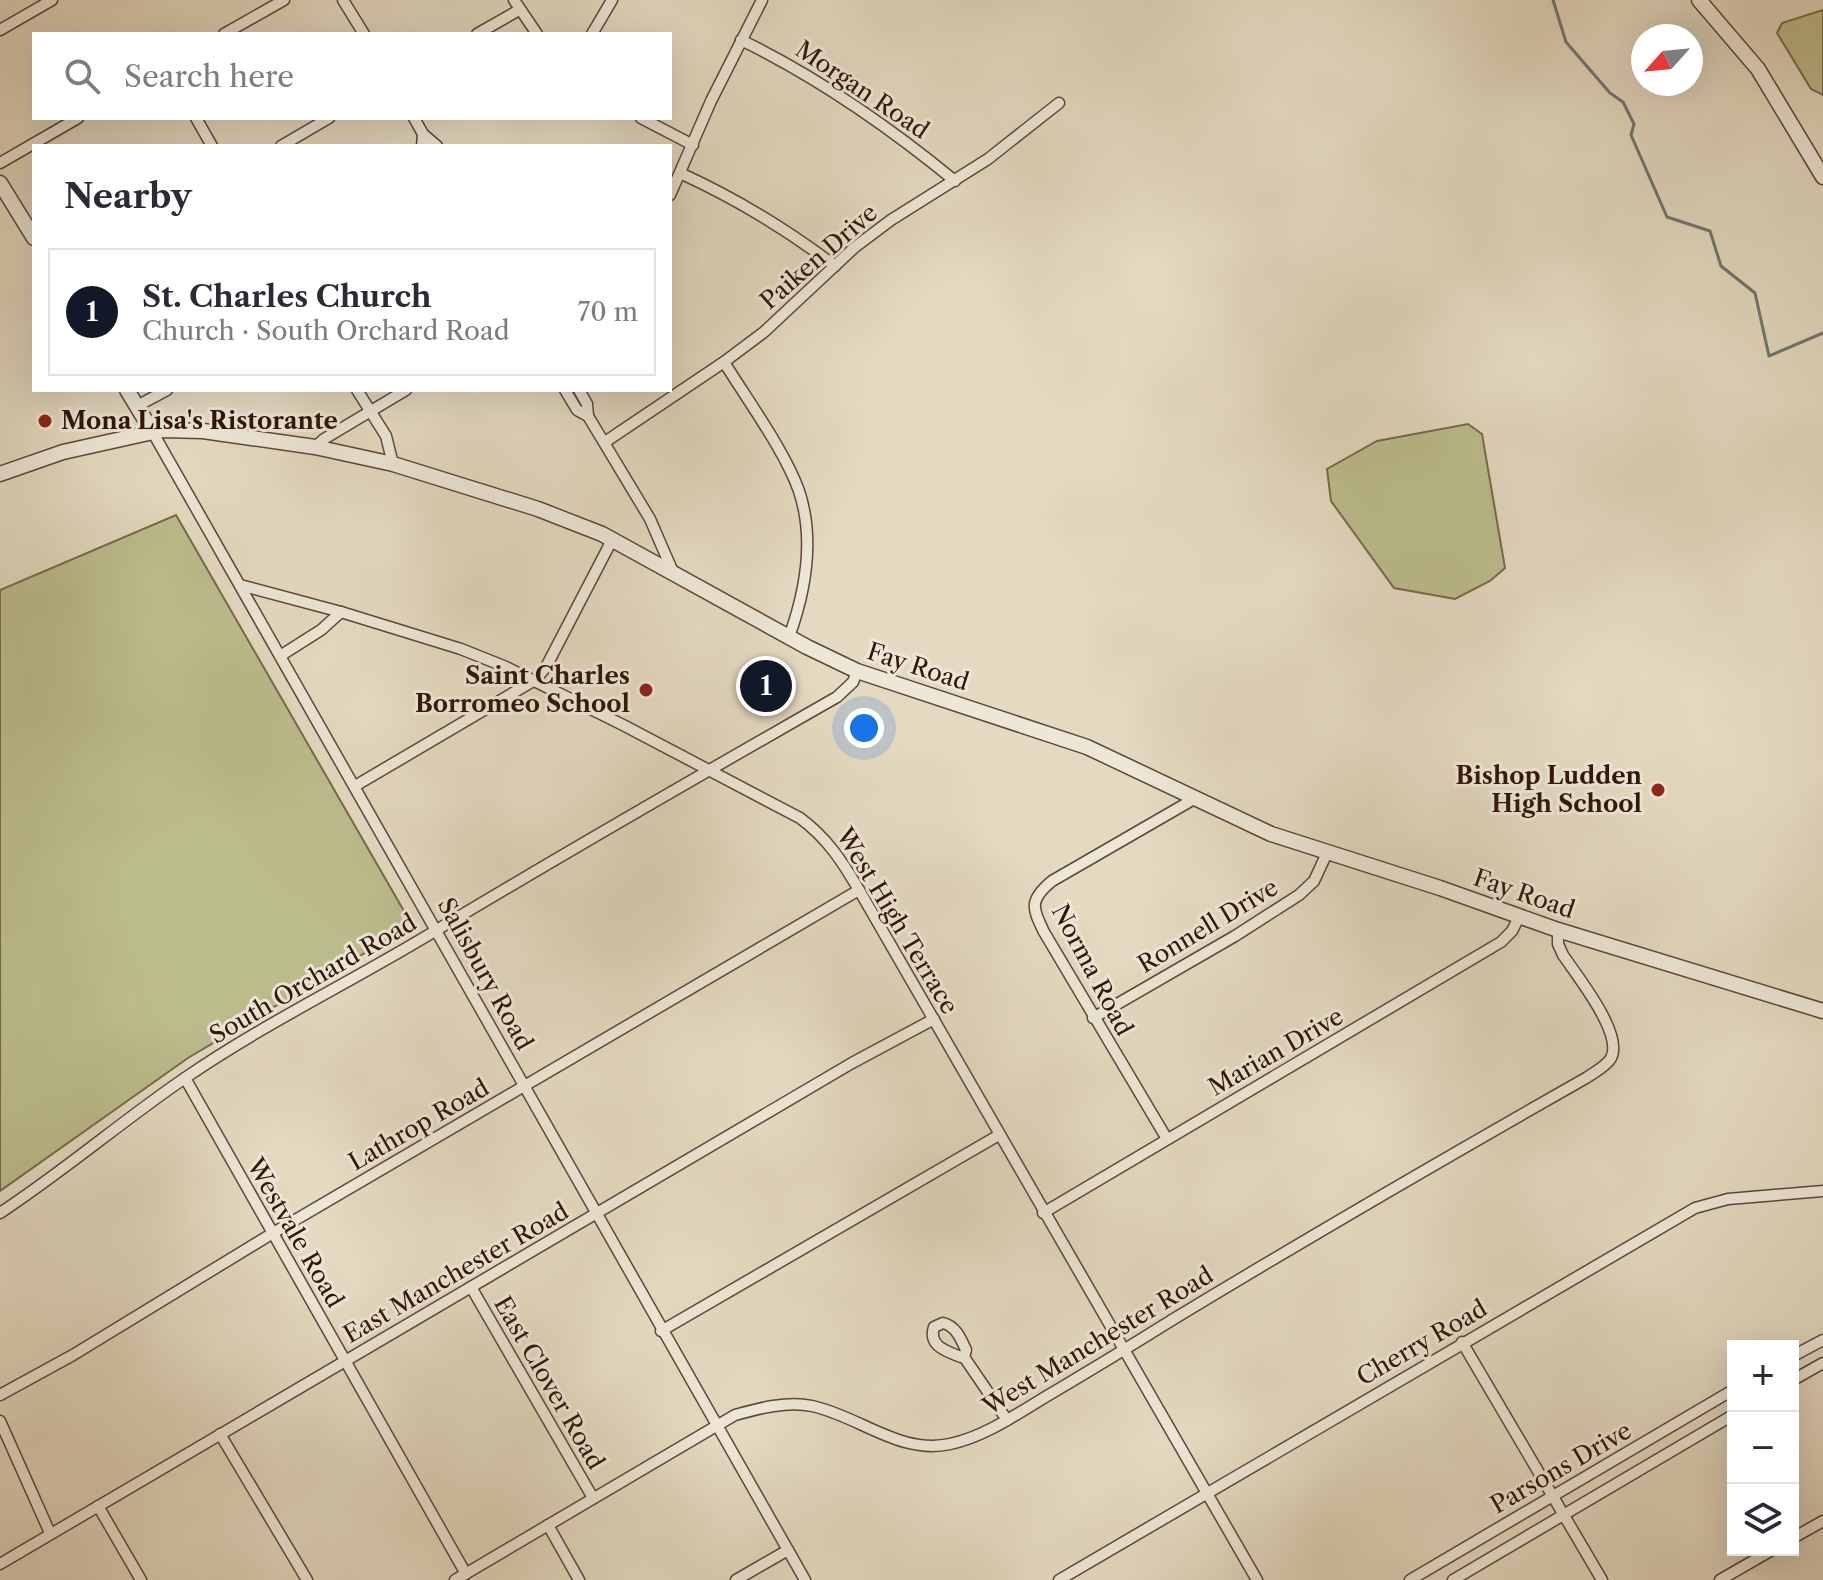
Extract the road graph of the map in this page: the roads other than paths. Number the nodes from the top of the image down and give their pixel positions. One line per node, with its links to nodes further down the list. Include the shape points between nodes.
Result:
1 (52, 0): 8 (street)
2 (284, 0): 9 (street)
3 (343, 0): 10 (street)
4 (612, 0): 13 (street)
5 (762, 0): 14 (street)
6 (1699, 0): 31 (street, via 1758,69)
7 (516, 5): 11 (street); 12 (street)
8 (0, 30)
9 (228, 32)
10 (363, 32)
11 (480, 32)
12 (536, 32)
13 (593, 32)
14 (741, 40): 28 (street); 32 (street, Morgan Road, via 844,96)
15 (1059, 103): 32 (street, Paiken Drive)
16 (75, 120): 22 (street)
17 (197, 120): 23 (street)
18 (326, 120): 24 (street)
19 (415, 120): 21 (street)
20 (645, 120): 28 (street)
21 (423, 134): 25 (street); 26 (street)
22 (33, 144)
23 (211, 144)
24 (284, 144)
25 (422, 144)
26 (435, 144)
27 (32, 145): 29 (street)
28 (693, 145): 30 (street)
29 (0, 163)
30 (680, 173): 34 (street); 36 (street, via 788,230)
31 (1823, 177)
32 (955, 181): 36 (street, Paiken Drive, via 891,220)
33 (0, 183): 35 (street)
34 (672, 191)
35 (32, 235)
36 (835, 266): 37 (street, Paiken Drive)
37 (724, 362): 48 (street, Paiken Drive); 56 (street, via 799,492 807,572)
38 (128, 392): 44 (street, Salisbury Road)
39 (163, 392): 44 (street)
40 (358, 392): 45 (street)
41 (402, 392): 45 (street)
42 (566, 392): 46 (street, via 577,410)
43 (580, 392): 46 (street)
44 (137, 406): 47 (street, Salisbury Road)
45 (370, 410): 49 (street); 50 (street, via 386,436)
46 (588, 416): 48 (street)
47 (152, 431): 49 (street, Fay Road, via 203,431); 51 (street, Fay Road, via 63,452); 54 (street, Salisbury Road)
48 (605, 442): 53 (street, via 650,519)
49 (315, 447): 50 (street, Fay Road)
50 (393, 464): 52 (street, Fay Road, via 538,509)
51 (0, 474)
52 (612, 540): 53 (street, Fay Road); 59 (street)
53 (673, 572): 56 (street, Fay Road)
54 (240, 585): 55 (street, West High Terrace); 57 (street, Salisbury Road)
55 (341, 612): 57 (street); 59 (street, West High Terrace, via 461,649)
56 (789, 637): 58 (street, Fay Road)
57 (280, 656): 61 (street, Salisbury Road)
58 (857, 671): 60 (street, South Orchard Road, via 845,692); 62 (street, Fay Road, via 1087,747)
59 (535, 680): 60 (street, West High Terrace); 61 (street)
60 (708, 770): 64 (street, West High Terrace, via 820,832); 67 (street, South Orchard Road)
61 (355, 786): 67 (street, Salisbury Road)
62 (1194, 799): 63 (street, Fay Road); 69 (street, Norma Road, via 1037,893 1036,915)
63 (1327, 853): 65 (street, Fay Road); 69 (street, Ronnell Drive, via 1314,881 1299,895)
64 (859, 890): 70 (street, West High Terrace); 72 (street, Lathrop Road)
65 (1519, 917): 66 (street, Fay Road); 74 (street, Marian Drive, via 1501,942)
66 (1558, 930): 68 (street, Fay Road); 84 (street, West Manchester Road, via 1563,955 1606,1021 1614,1043 1609,1061)
67 (436, 931): 71 (street, South Orchard Road); 72 (street, Salisbury Road)
68 (1823, 1011)
69 (1093, 1018): 74 (street, Norma Road)
70 (934, 1019): 73 (street, West High Terrace); 78 (street, East Manchester Road)
71 (185, 1078): 76 (street, South Orchard Road); 79 (street, Westvale Road)
72 (523, 1087): 78 (street, Salisbury Road); 79 (street, Lathrop Road)
73 (999, 1135): 77 (street, West High Terrace); 81 (street)
74 (1167, 1139): 77 (street, Marian Drive)
75 (1823, 1191): 83 (street, Cherry Road, via 1728,1199 1695,1208)
76 (0, 1213)
77 (1043, 1213): 84 (street, West High Terrace)
78 (596, 1215): 80 (street, East Manchester Road); 81 (street, Salisbury Road)
79 (273, 1233): 87 (street, Westvale Road); 91 (street, Lathrop Road)
80 (471, 1287): 87 (street, East Manchester Road); 99 (street, East Clover Road)
81 (661, 1331): 95 (street, Salisbury Road)
82 (1823, 1340): 85 (street)
83 (1462, 1342): 97 (street, Cherry Road); 98 (street)
84 (1124, 1350): 93 (street, West Manchester Road); 97 (street, West High Terrace)
85 (1799, 1355)
86 (964, 1357): 93 (street)
87 (346, 1361): 96 (street, East Manchester Road); 109 (street, Westvale Road)
88 (1823, 1363): 89 (street)
89 (1799, 1377)
90 (1727, 1394): 98 (street, Parsons Drive)
91 (0, 1395)
92 (1727, 1419): 101 (street, Parsons Drive)
93 (1007, 1420): 95 (street, West Manchester Road, via 935,1446 890,1438 809,1405 761,1407)
94 (0, 1421): 104 (street)
95 (715, 1425): 99 (street, West Manchester Road); 106 (street, Salisbury Road)
96 (220, 1434): 100 (street, East Manchester Road); 111 (street)
97 (1207, 1493): 116 (street, Cherry Road); 117 (street, West High Terrace)
98 (1553, 1496): 101 (street); 118 (street, Parsons Drive)
99 (593, 1498): 103 (street, West Manchester Road)
100 (98, 1506): 104 (street, East Manchester Road); 110 (street)
101 (1564, 1514): 119 (street, Parsons Drive); 120 (street)
102 (1823, 1521): 105 (street)
103 (548, 1525): 109 (street, West Manchester Road); 113 (street)
104 (50, 1533): 108 (street, East Manchester Road)
105 (1799, 1535)
106 (788, 1550): 114 (street); 115 (street, Salisbury Road)
107 (1762, 1556): 121 (street)
108 (0, 1564)
109 (466, 1574): 112 (street, West Manchester Road)
110 (141, 1580)
111 (307, 1580)
112 (455, 1580)
113 (579, 1580)
114 (736, 1580)
115 (805, 1580)
116 (1059, 1580)
117 (1257, 1580)
118 (1410, 1580)
119 (1453, 1580)
120 (1602, 1580)
121 (1720, 1580)

